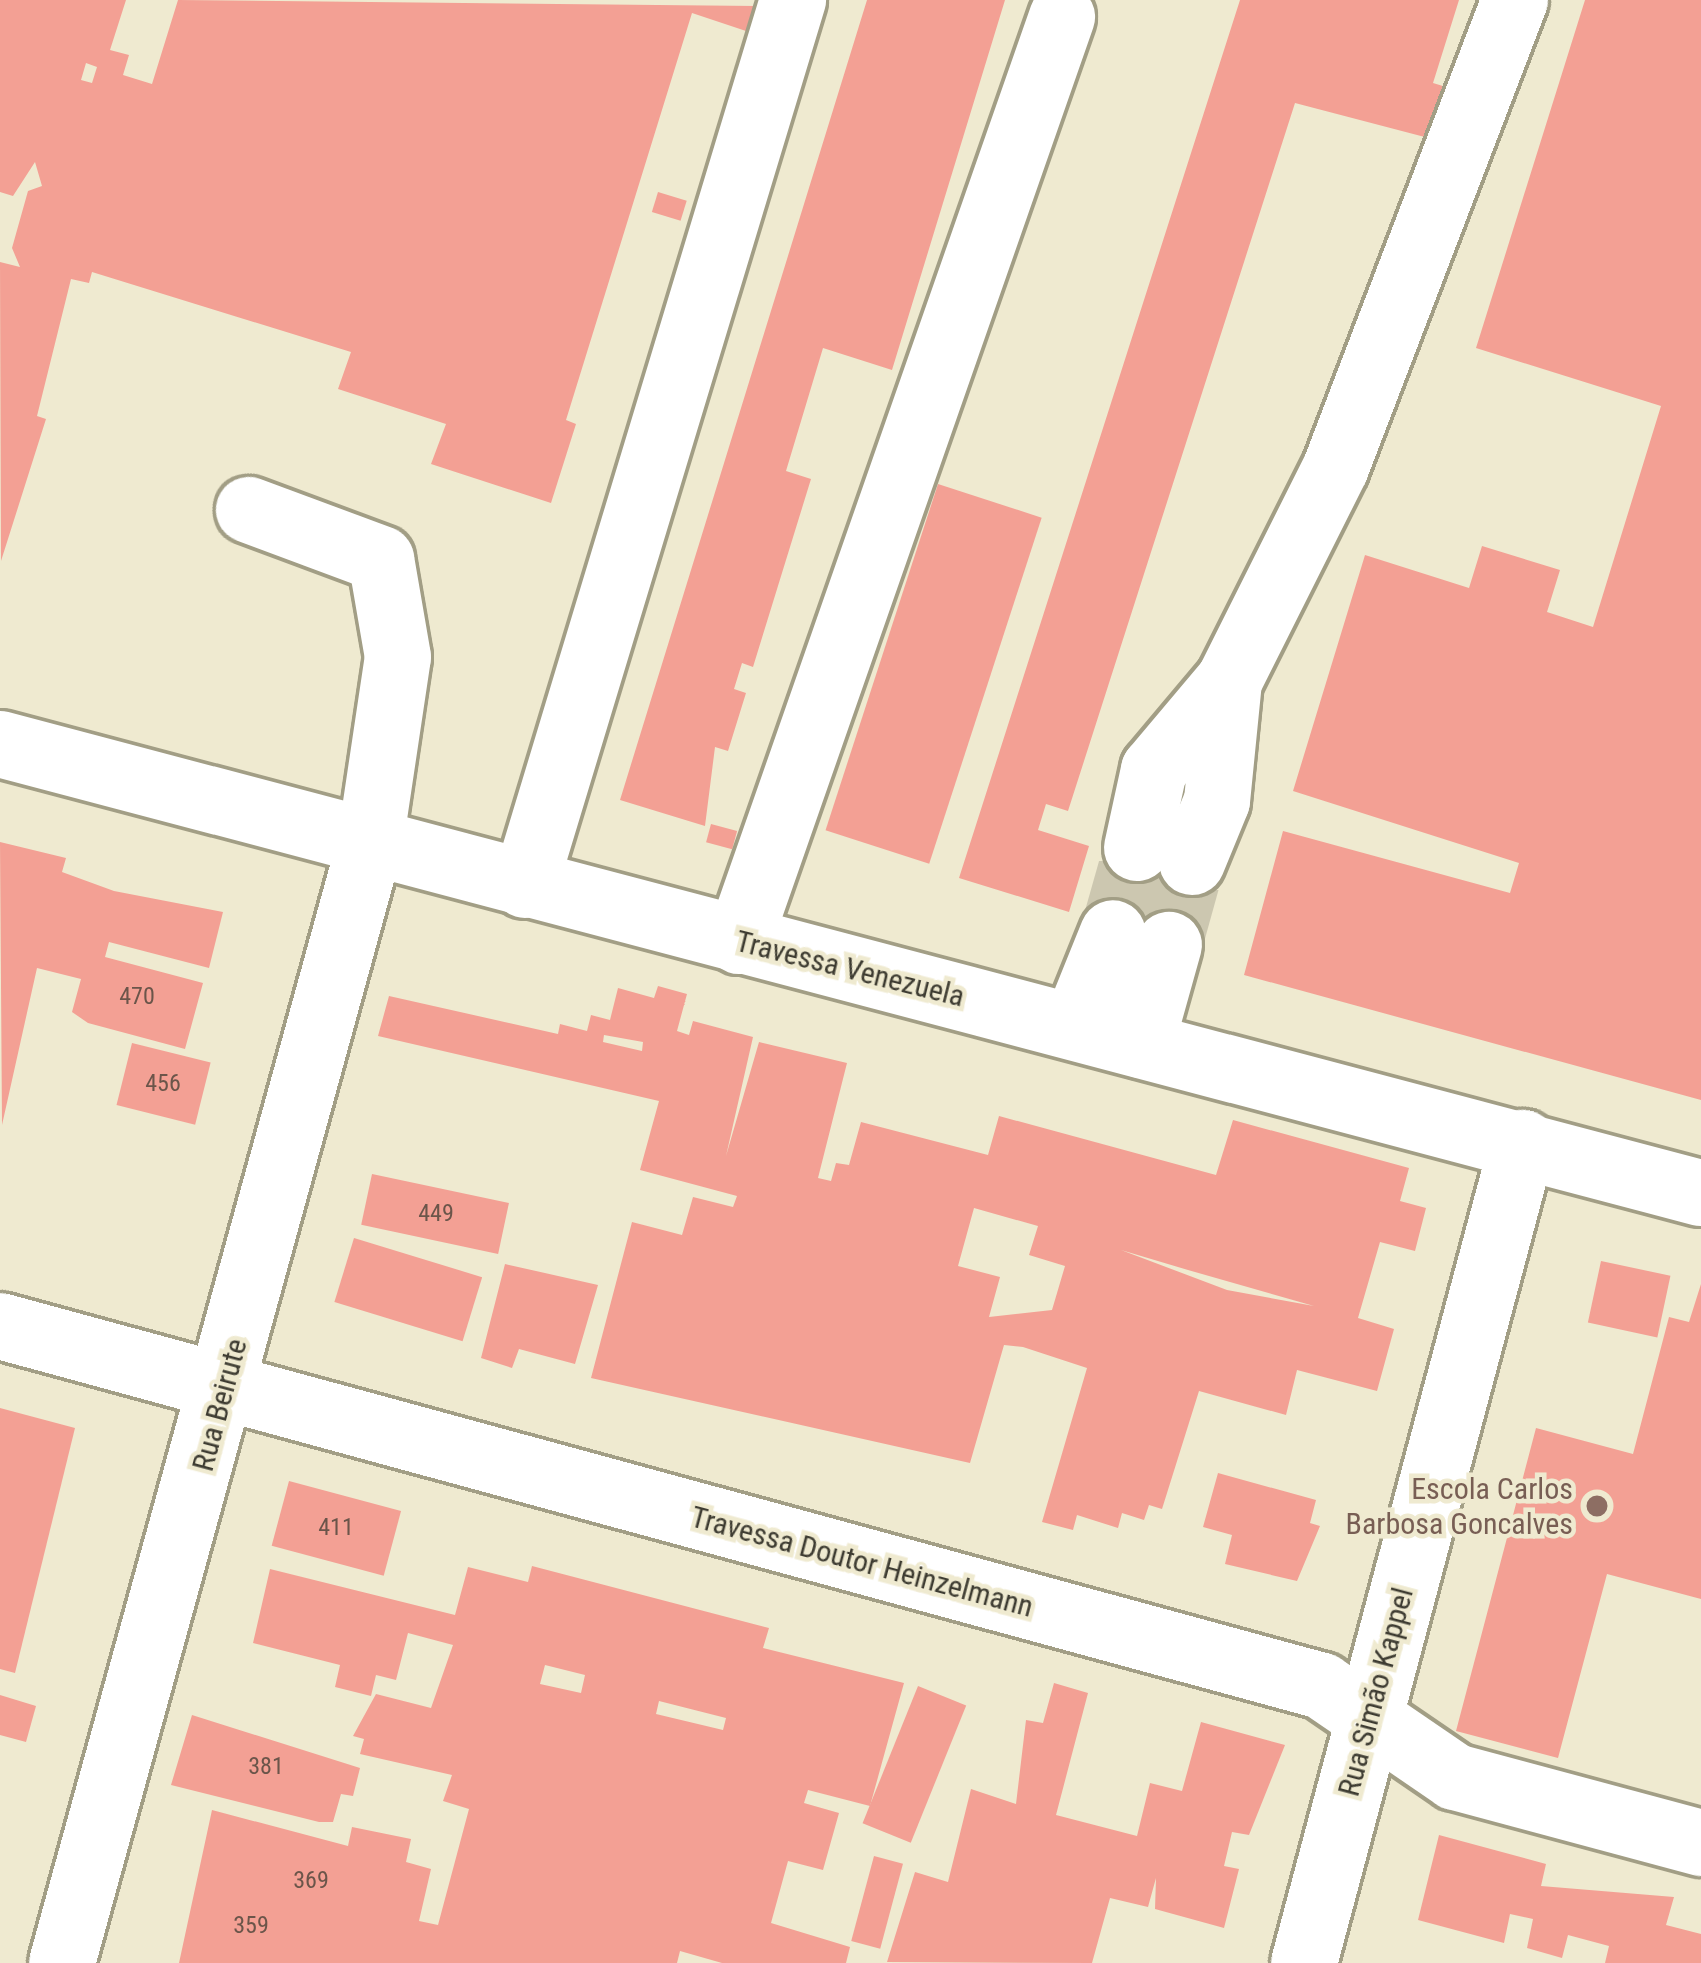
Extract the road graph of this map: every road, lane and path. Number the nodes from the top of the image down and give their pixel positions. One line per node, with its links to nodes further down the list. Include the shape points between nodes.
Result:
1 (793, 0): 8 (street)
2 (1515, 0): 7 (street, via 1336,467 1229,682 1154,770)
3 (1062, 17): 9 (street)
4 (249, 510): 6 (street, Rua Beirute, via 381,559 398,657)
5 (0, 744): 6 (street, Travessa Venezuela)
6 (370, 844): 8 (street, Travessa Venezuela); 15 (street, Rua Beirute)
7 (1164, 855)
8 (525, 885): 9 (street, Travessa Venezuela)
9 (739, 940): 10 (street, Travessa Venezuela)
10 (1075, 1027): 11 (street, Travessa Venezuela); 11 (street, via 1141,939)
11 (1141, 1045): 12 (street, Travessa Venezuela)
12 (1523, 1143): 13 (street, Travessa Venezuela); 16 (street, Rua Simão Kappel)
13 (1701, 1193)
14 (0, 1326): 15 (street, Travessa Doutor Heinzelmann)
15 (226, 1387): 16 (street, Travessa Doutor Heinzelmann, via 1322,1686); 18 (street, Rua Beirute)
16 (1367, 1725): 17 (street, Travessa Doutor Heinzelmann, via 1455,1777); 19 (street, Rua Simão Kappel)
17 (1701, 1844)
18 (62, 1963)
19 (1304, 1963)

